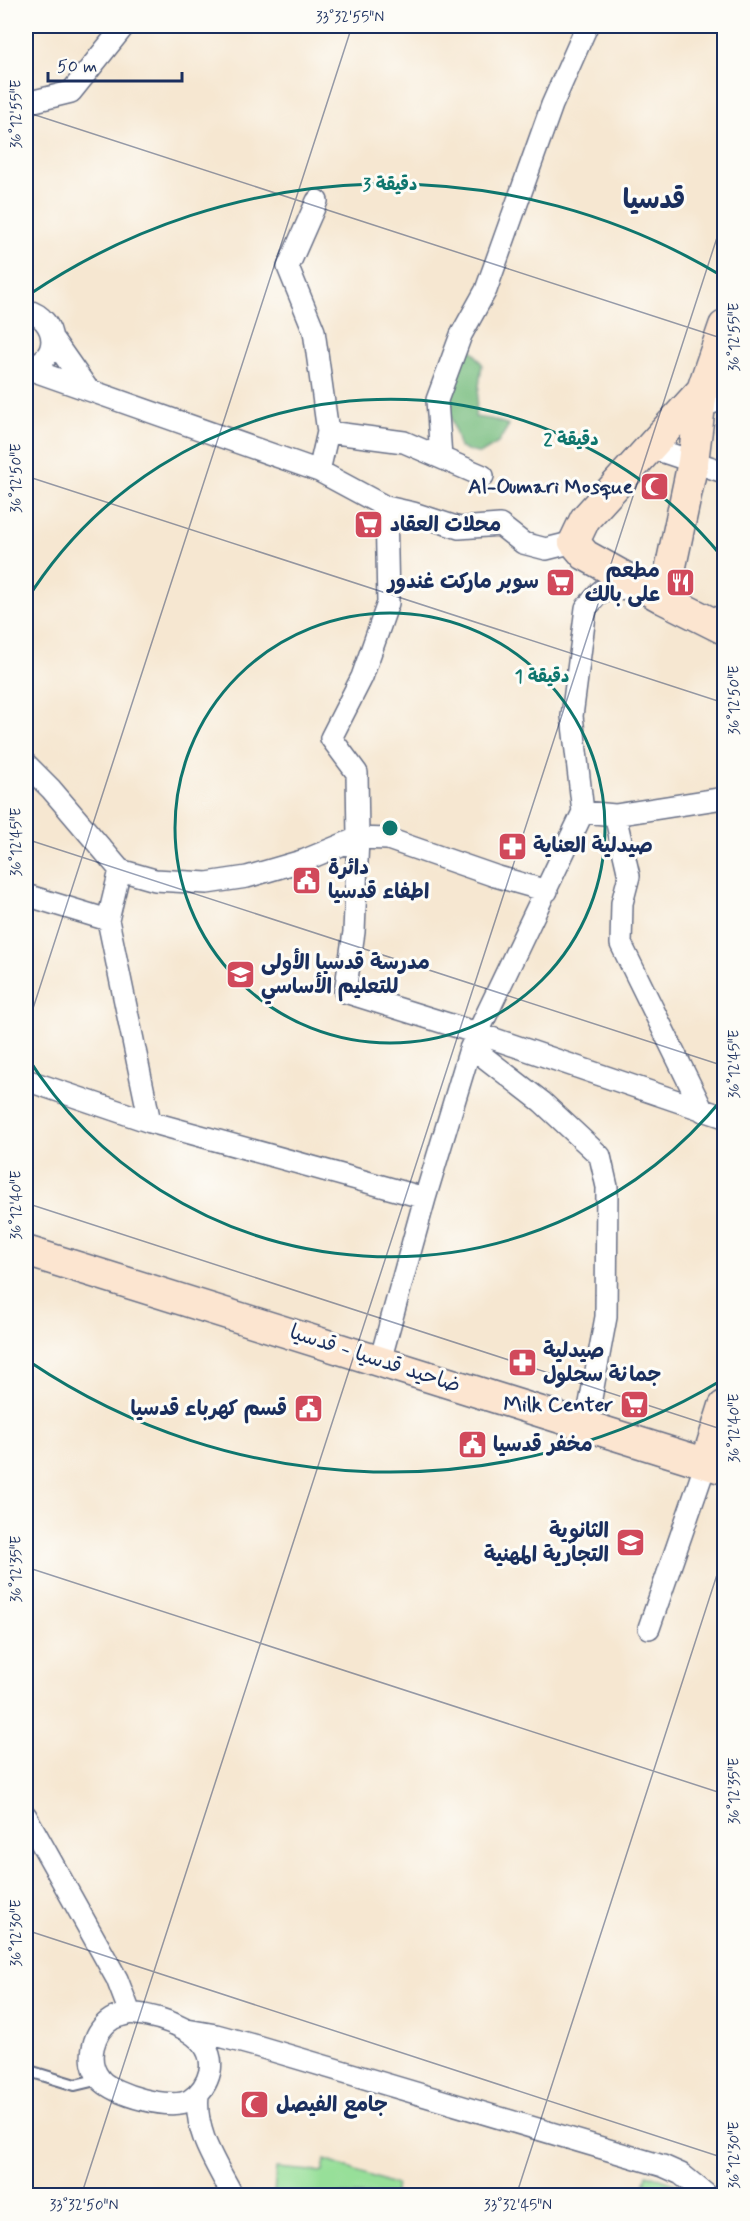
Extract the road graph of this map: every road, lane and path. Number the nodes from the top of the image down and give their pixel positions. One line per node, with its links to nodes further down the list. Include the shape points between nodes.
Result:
1 (124, 26): 3 (street, via 71,92)
2 (587, 26): 13 (street, via 552,105 486,290 461,335 437,400)
3 (26, 103)
4 (316, 201): 11 (street, via 288,267 314,331)
5 (26, 310): 7 (street, via 44,319)
6 (724, 326): 10 (main road)
7 (52, 338): 8 (street, via 47,355); 9 (street)
8 (26, 368): 9 (street)
9 (87, 388): 15 (street)
10 (708, 399): 12 (main road); 14 (main road)
11 (328, 432): 13 (street, via 404,442); 15 (street)
12 (649, 447): 14 (street); 19 (main road, via 585,519)
13 (441, 457): 17 (street)
14 (693, 462): 16 (street); 20 (main road)
15 (319, 471): 18 (street)
16 (724, 472)
17 (483, 476)
18 (386, 507): 19 (street, via 459,528 500,525 523,543 546,549); 26 (street, via 388,603 362,677 331,738 357,773)
19 (574, 542): 20 (main road, via 585,555)
20 (652, 592): 21 (main road); 24 (street, via 601,591 586,608 572,716)
21 (724, 629)
22 (26, 764): 27 (street)
23 (724, 798): 25 (street)
24 (583, 812): 25 (street); 28 (street)
25 (615, 815): 33 (street, via 629,876 622,903 621,944)
26 (358, 838): 27 (street, via 296,863 207,883 155,880); 28 (street, via 388,839); 31 (street, via 354,932 345,992)
27 (120, 870): 30 (street)
28 (547, 891): 31 (street)
29 (26, 895): 30 (street)
30 (108, 920): 35 (street)
31 (473, 1041): 33 (street); 36 (street); 40 (street, via 484,1057 542,1102 600,1156 607,1187 606,1317)
32 (26, 1080): 35 (street)
33 (703, 1111): 34 (street)
34 (724, 1117)
35 (150, 1122): 36 (street)
36 (425, 1198): 38 (street)
37 (26, 1251): 38 (main road, ضاحيد قدسيا - قدسيا)
38 (380, 1361): 40 (main road, ضاحيد قدسيا - قدسيا)
39 (724, 1406): 41 (main road)
40 (586, 1425): 41 (main road, ضاحيد قدسيا - قدسيا)
41 (715, 1466): 42 (street)
42 (649, 1628)
43 (26, 1816): 44 (street, via 117,1979)
44 (130, 2013): 45 (street); 49 (street, via 113,2018 100,2030 93,2046 93,2063)
45 (187, 2030): 46 (street); 47 (street, via 201,2040)
46 (244, 2042): 47 (street, via 224,2051); 54 (street, via 663,2166 681,2174)
47 (210, 2068): 50 (street, via 207,2083)
48 (26, 2070): 49 (lane, via 75,2085)
49 (100, 2079): 51 (street, via 113,2089)
50 (198, 2095): 51 (street, via 185,2103); 52 (street, via 197,2117)
51 (160, 2104): 52 (street)
52 (203, 2138): 53 (street)
53 (233, 2196)
54 (708, 2196)

